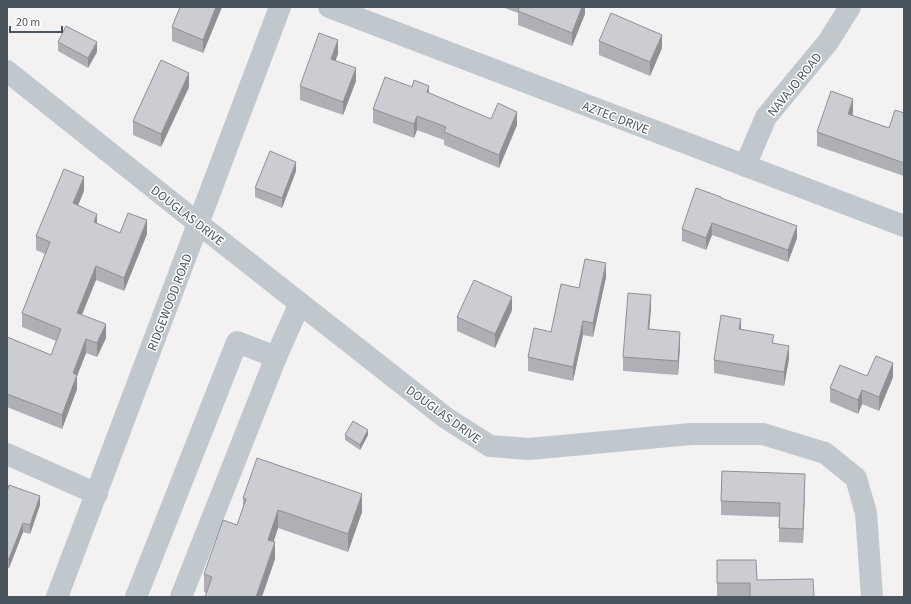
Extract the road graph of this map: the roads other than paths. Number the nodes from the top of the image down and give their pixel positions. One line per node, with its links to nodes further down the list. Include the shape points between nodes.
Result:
1 (280, 7): 6 (street, RIDGEWOOD ROAD)
2 (329, 7): 5 (street, AZTEC DRIVE)
3 (850, 7): 5 (street, NAVAJO ROAD, via 828,42 766,117)
4 (7, 71): 6 (street, DOUGLAS DRIVE)
5 (745, 166): 7 (street, AZTEC DRIVE)
6 (199, 224): 8 (street, DOUGLAS DRIVE); 11 (street, RIDGEWOOD ROAD)
7 (904, 226)
8 (300, 303): 9 (street); 15 (street, DOUGLAS DRIVE, via 446,418 490,446 529,449 691,434 763,434 825,453 856,478 866,513)
9 (276, 357): 13 (street, via 237,342); 14 (street)
10 (7, 454): 11 (street)
11 (97, 494): 12 (street, RIDGEWOOD ROAD)
12 (57, 597)
13 (136, 597)
14 (181, 597)
15 (872, 597)

